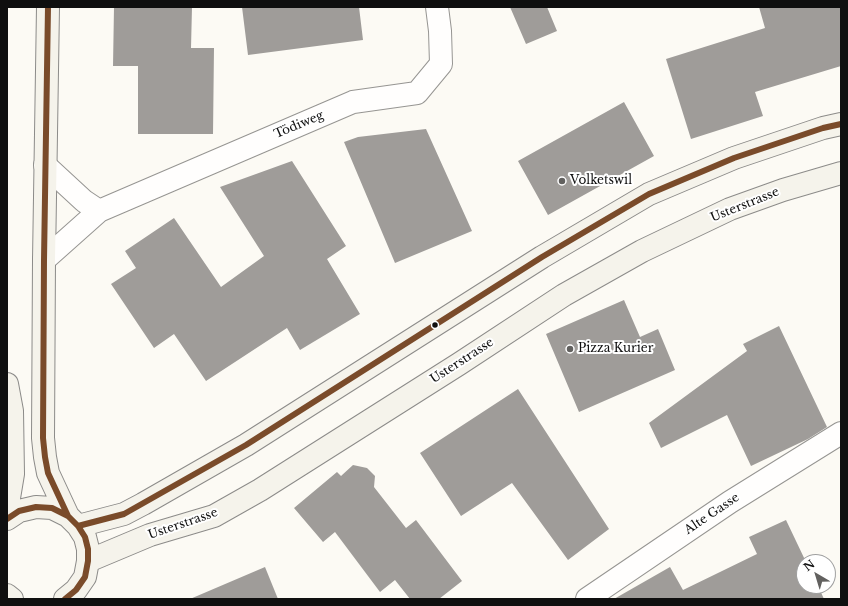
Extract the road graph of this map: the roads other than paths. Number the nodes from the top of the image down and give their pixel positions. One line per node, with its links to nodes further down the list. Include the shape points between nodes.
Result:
1 (48, 7): 4 (main road)
2 (437, 7): 6 (street, Tödiweg, via 441,64 417,93 353,102)
3 (841, 124): 12 (main road, via 734,158 649,194 542,257 246,445 143,504 124,514)
4 (45, 165): 6 (street, via 84,201); 7 (main road)
5 (841, 173): 13 (main road, Usterstrasse, via 730,208 642,252 564,295 260,490 214,516 150,535)
6 (99, 211): 7 (street, Tödiweg)
7 (44, 260): 12 (main road, via 45,457 48,474)
8 (7, 384): 10 (main road, via 12,411 12,482)
9 (841, 433): 17 (street, Alte Gasse, via 730,502)
10 (7, 510)
11 (7, 519): 12 (main road, via 19,511 36,507 52,508)
12 (73, 521): 13 (main road, via 85,537)
13 (88, 561): 16 (main road, via 79,586)
14 (7, 595): 15 (main road)
15 (12, 599)
16 (65, 599)
17 (587, 599)

